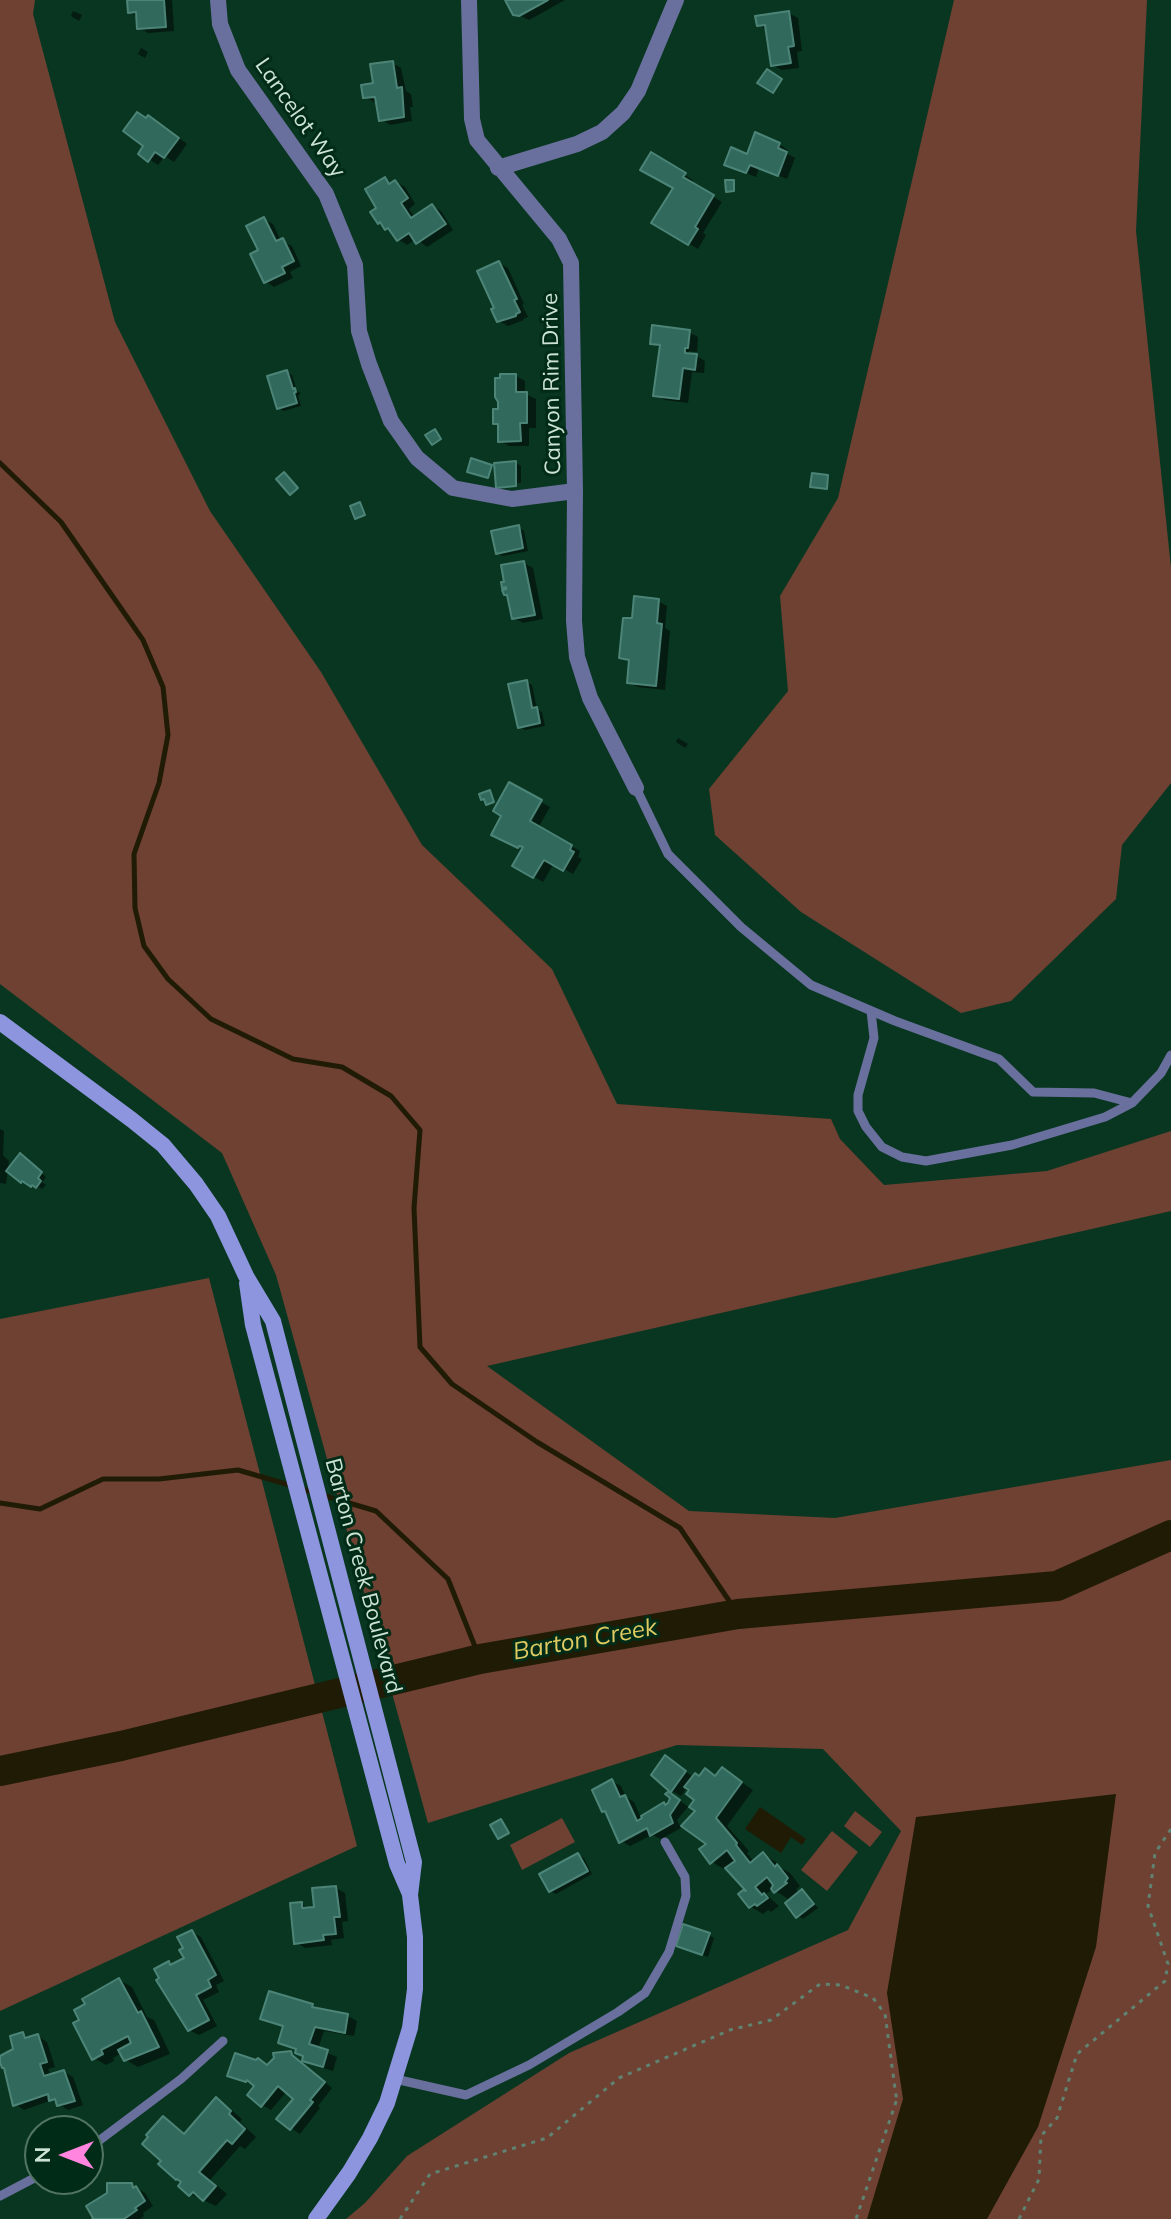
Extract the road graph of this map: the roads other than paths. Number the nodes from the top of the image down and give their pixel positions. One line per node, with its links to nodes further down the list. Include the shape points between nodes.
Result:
1 (218, 0): 5 (street, Lancelot Way, via 220,24 238,70 326,194 355,265 359,331 369,364 391,421 417,458 453,488 512,499)
2 (469, 0): 4 (street, Canyon Rim Drive, via 472,119 477,140)
3 (676, 0): 4 (street, via 638,91 623,113 602,132 577,144)
4 (498, 168): 5 (street, Canyon Rim Drive, via 559,239 571,263)
5 (575, 491): 6 (street, Canyon Rim Drive, via 577,657 590,698)
6 (636, 788): 7 (lane, via 668,854 741,927 811,985)
7 (871, 1011): 10 (lane, via 999,1059 1033,1092 1094,1093); 10 (lane, via 874,1038 858,1111 882,1147 902,1157 926,1161 1012,1145 1105,1117)
8 (0, 1022): 11 (street, Barton Creek Boulevard, via 163,1145 218,1216)
9 (1171, 1055): 10 (lane)
10 (1132, 1103)
11 (246, 1276): 13 (street, Barton Creek Boulevard, via 253,1325); 13 (street, Barton Creek Boulevard, via 273,1321)
12 (665, 1842): 15 (lane, via 685,1877 686,1896 669,1952 645,1993 529,2065 466,2095)
13 (405, 1863): 15 (street, Barton Creek Boulevard, via 415,1937 415,1989)
14 (223, 2041): 16 (lane)
15 (395, 2079): 19 (street, Barton Creek Boulevard, via 370,2138)
16 (104, 2137)
17 (24, 2183): 18 (lane)
18 (0, 2196)
19 (316, 2219)

